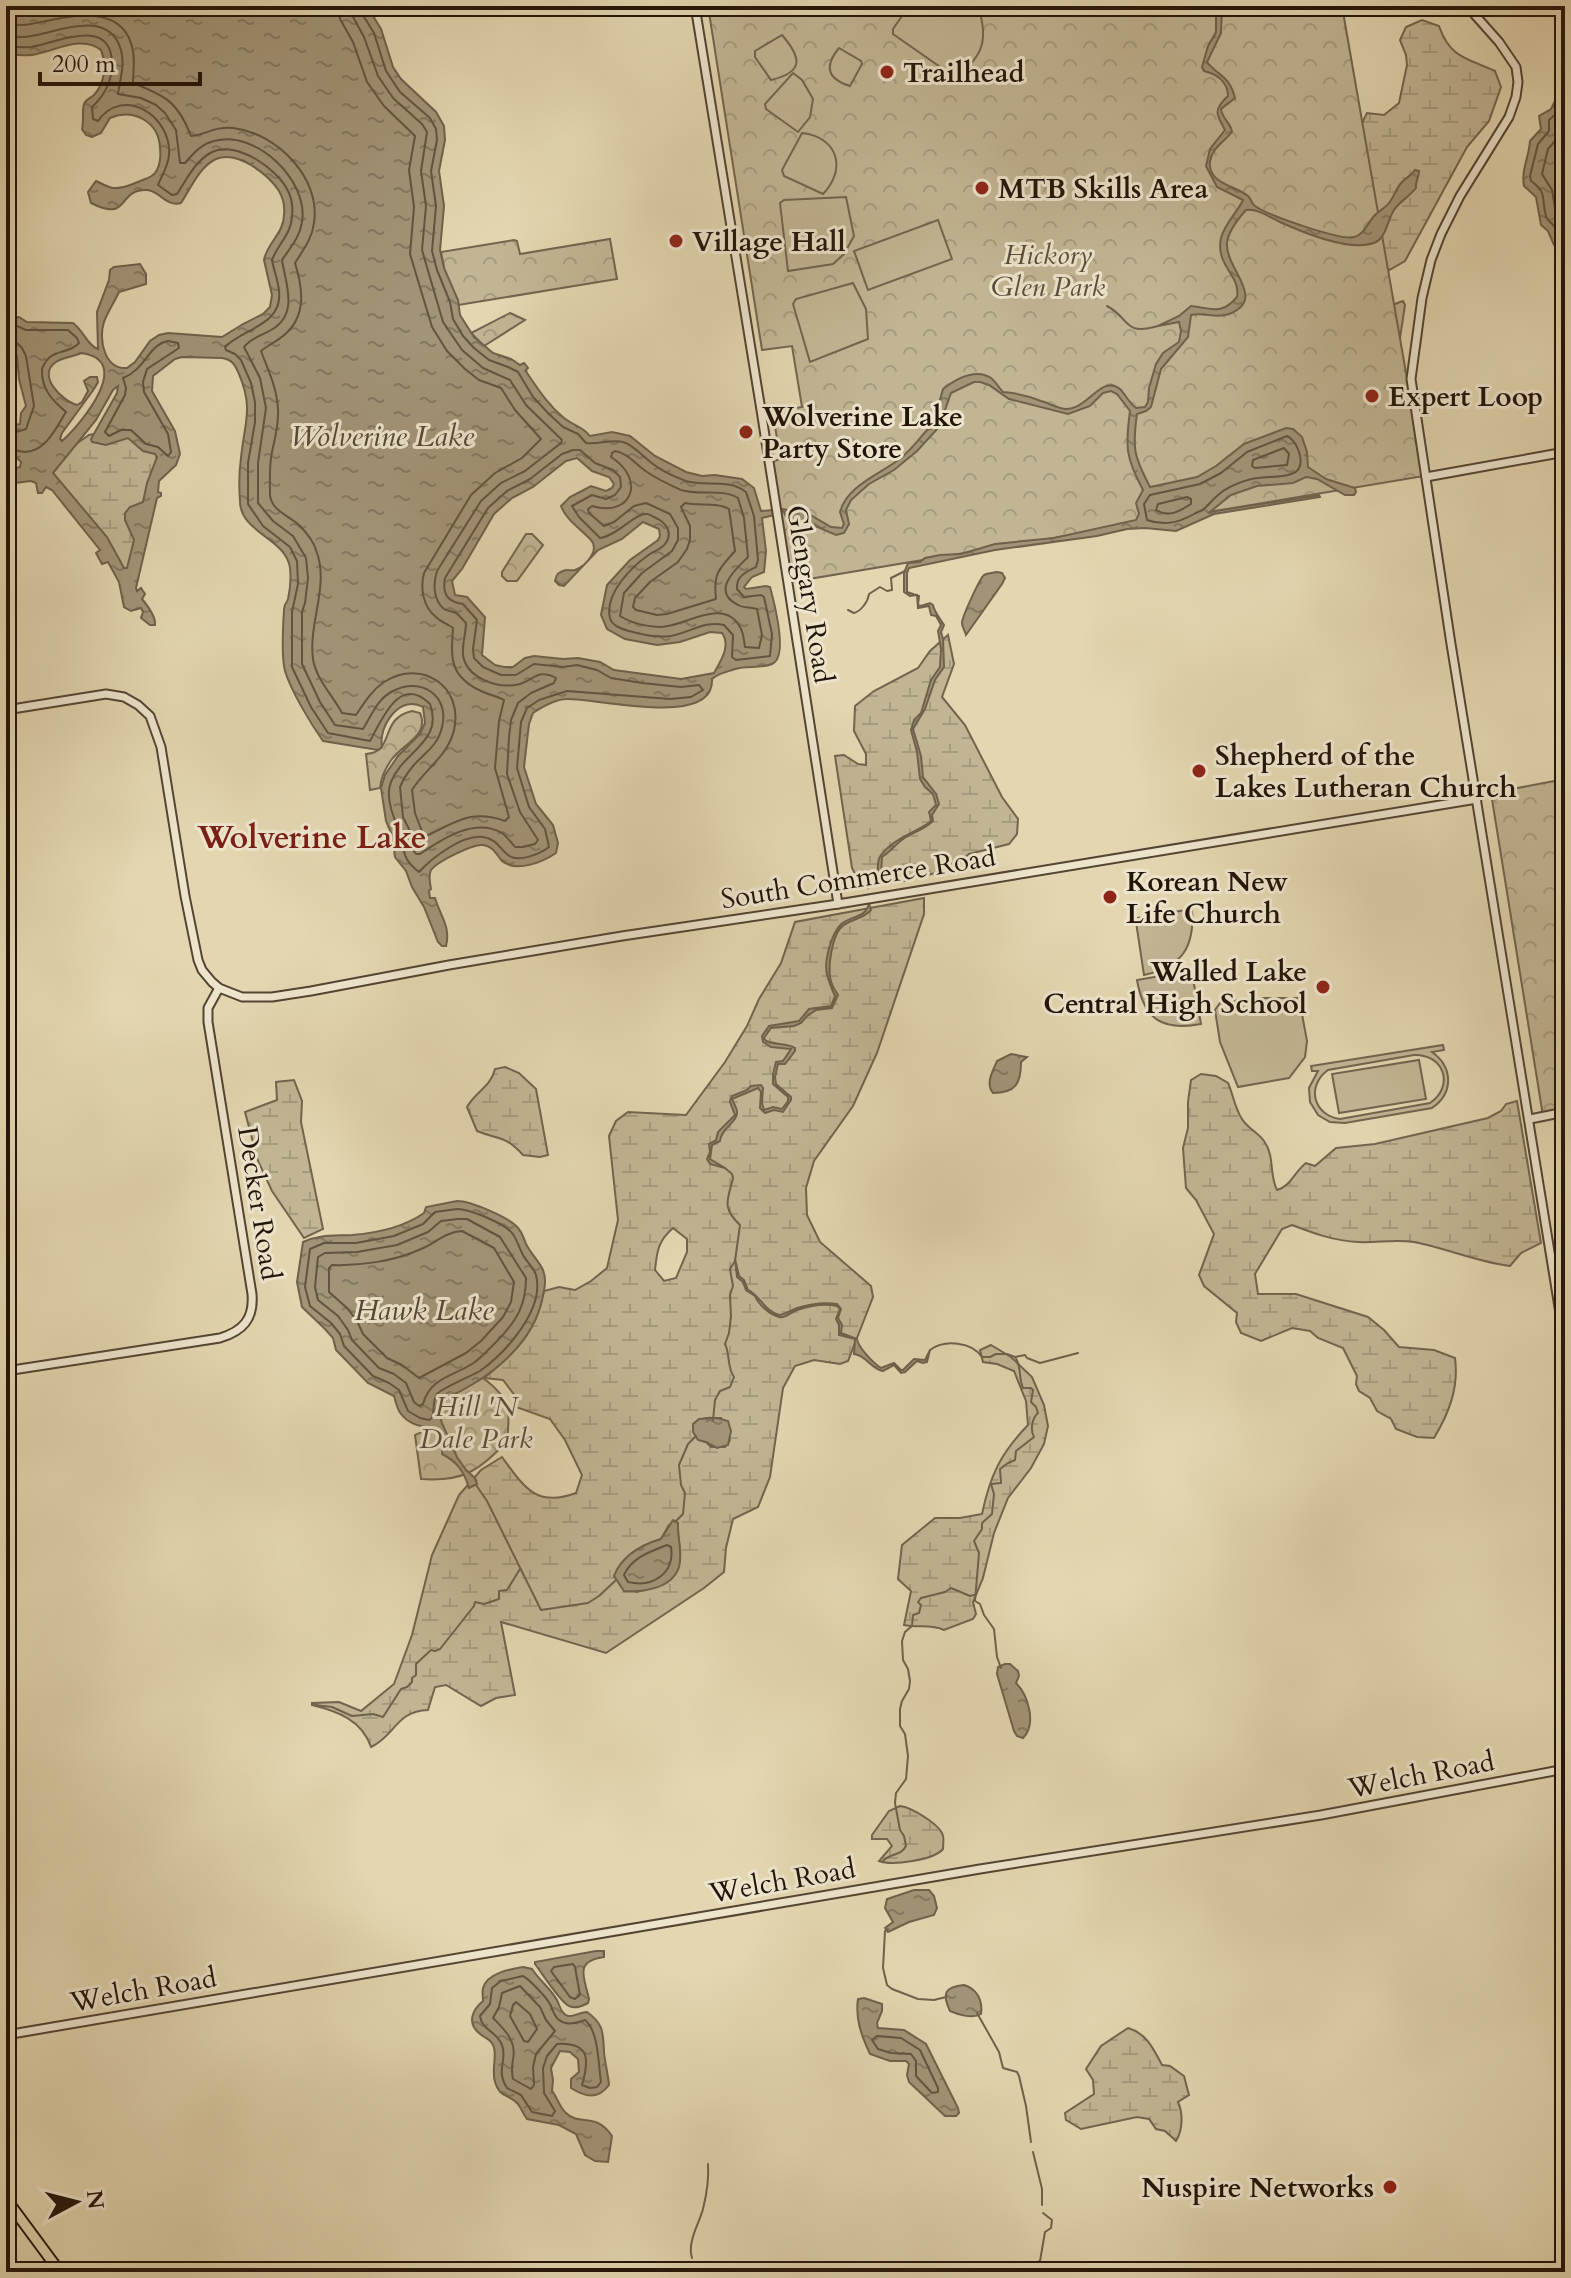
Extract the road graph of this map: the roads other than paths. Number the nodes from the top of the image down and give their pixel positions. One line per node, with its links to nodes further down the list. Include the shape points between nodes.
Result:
1 (695, 6): 7 (street, Glengary Road)
2 (1467, 6): 4 (street, via 1508,55 1518,82 1509,117 1441,234 1422,296 1411,379)
3 (1565, 452): 4 (street)
4 (1426, 477): 6 (street)
5 (6, 710): 8 (street, via 106,694 138,705 153,721 198,960)
6 (1477, 799): 7 (street, South Commerce Road); 10 (street)
7 (838, 904): 8 (street, South Commerce Road, via 272,997 242,997)
8 (219, 988): 12 (street, Decker Road, via 208,1022 252,1294 250,1317 240,1329 220,1338)
9 (1565, 1112): 10 (street)
10 (1530, 1119): 11 (street)
11 (1565, 1344)
12 (6, 1371)
13 (1565, 1769): 14 (street, Welch Road, via 1321,1815)
14 (6, 2035)
15 (6, 2199): 16 (main road)
16 (60, 2272)

